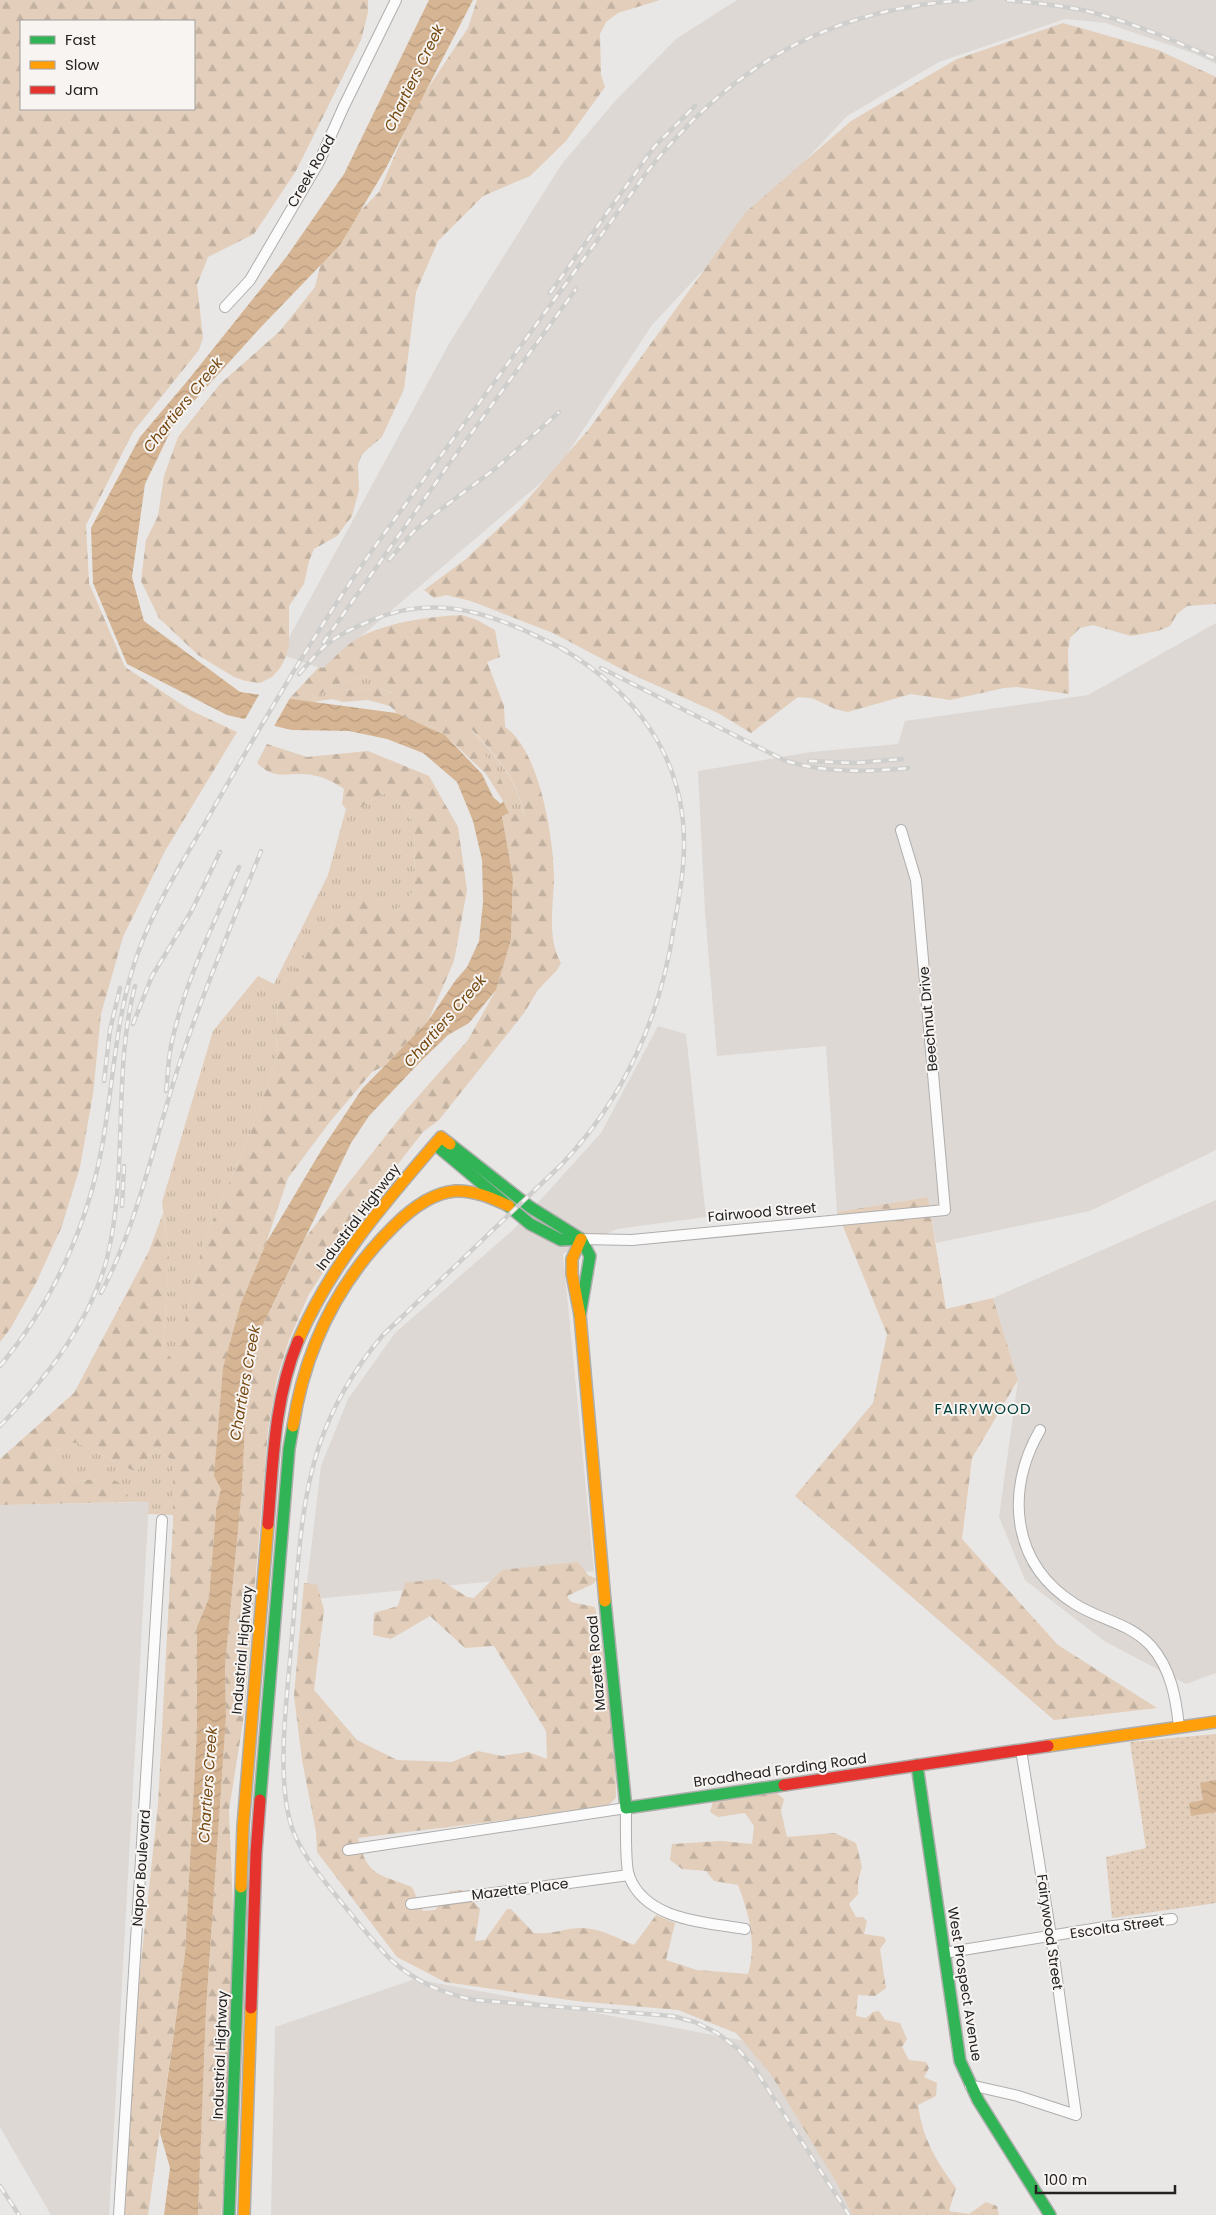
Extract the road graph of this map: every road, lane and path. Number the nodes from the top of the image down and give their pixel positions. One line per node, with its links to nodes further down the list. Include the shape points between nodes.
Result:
1 (396, 0): 2 (street, Creek Road, via 320,162 250,280)
2 (225, 307)
3 (901, 830): 6 (street, Beechnut Drive, via 916,880)
4 (438, 1140): 5 (street, Fairwood Street); 7 (street, via 536,1211); 25 (street, Industrial Highway, via 362,1233 325,1286 295,1348 282,1394 273,1464 243,1826)
5 (509, 1206): 7 (street, Fairwood Street, via 530,1224 553,1237); 26 (street, via 475,1192 444,1193 414,1208 378,1239 339,1294 318,1333 303,1373 290,1440 256,1854)
6 (946, 1210): 7 (street, Fairwood Street, via 632,1240)
7 (581, 1239): 8 (street, Mazette Road, via 572,1258); 8 (street, Mazette Road, via 590,1256)
8 (580, 1315): 15 (street, Mazette Road)
9 (1040, 1430): 12 (street, via 1024,1460 1018,1490 1019,1518 1026,1546 1039,1568 1064,1596 1083,1609 1125,1626 1152,1648 1174,1689)
10 (162, 1520): 24 (street, Napor Boulevard)
11 (1216, 1722): 12 (street, Broadhead Fording Road)
12 (1179, 1727): 13 (street, Broadhead Fording Road)
13 (1021, 1750): 14 (street, Broadhead Fording Road); 21 (street, Fairywood Street)
14 (917, 1765): 15 (street, Broadhead Fording Road); 22 (street, West Prospect Avenue)
15 (626, 1808): 16 (street, Broadhead Fording Road); 17 (street, Mazette Road)
16 (348, 1850)
17 (629, 1875): 18 (street, Mazette Place); 20 (street, Mazette Road, via 639,1893 652,1905 672,1915)
18 (411, 1904)
19 (1172, 1919): 21 (street, Escolta Street)
20 (745, 1929)
21 (1051, 1936): 22 (street, Escolta Street); 23 (street, Fairywood Street, via 1076,2115)
22 (944, 1953): 23 (street, West Prospect Avenue, via 960,2061)
23 (970, 2085): 27 (street, West Prospect Avenue)
24 (119, 2215)
25 (230, 2215)
26 (244, 2215)
27 (1050, 2215)

